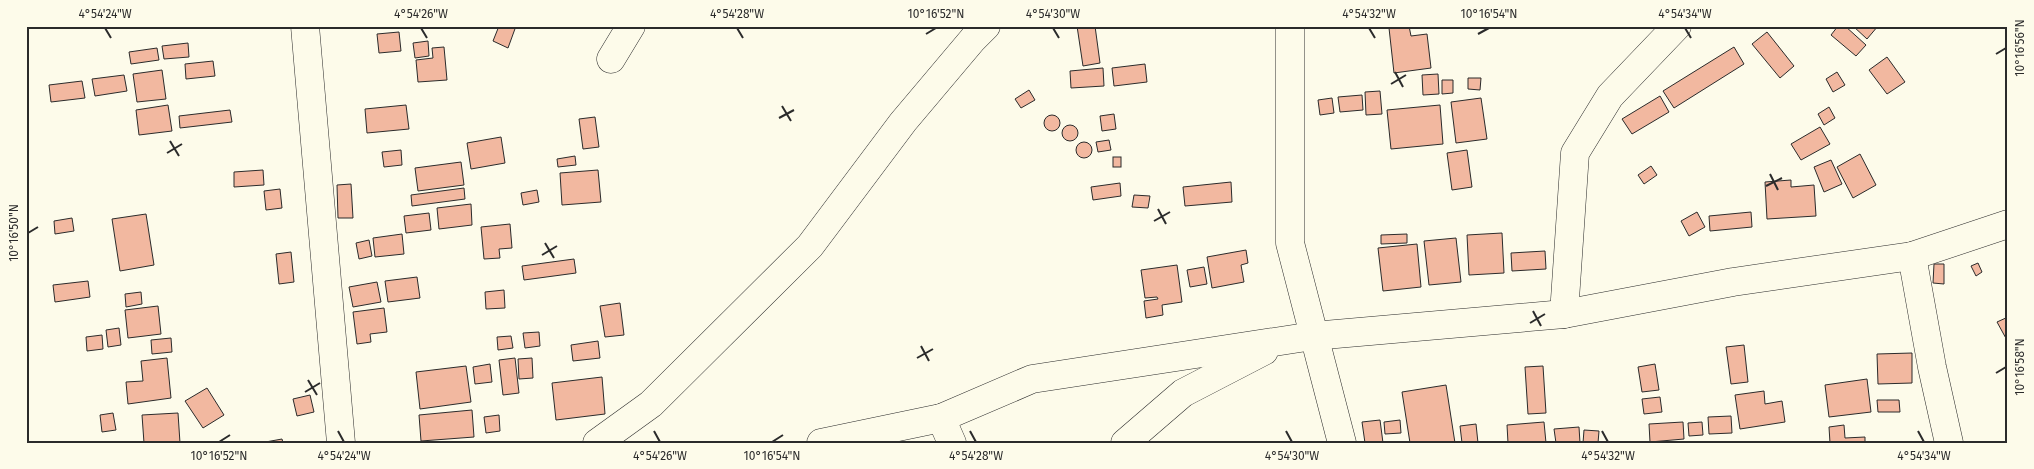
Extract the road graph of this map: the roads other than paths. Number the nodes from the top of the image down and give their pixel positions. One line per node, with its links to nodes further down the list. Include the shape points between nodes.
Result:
1 (305, 26): 13 (street)
2 (631, 26): 6 (street)
3 (986, 26): 14 (street, via 903,122 810,246 651,404)
4 (1290, 26): 10 (street, via 1290,242)
5 (1677, 26): 9 (street, via 1610,96 1575,153)
6 (611, 58)
7 (2008, 224): 8 (street)
8 (1912, 256): 9 (street, via 1733,282); 19 (street)
9 (1564, 314): 10 (street)
10 (1313, 336): 11 (street); 18 (street)
11 (1286, 340): 12 (street, via 1032,379); 17 (street, via 1183,393)
12 (941, 418): 15 (street); 16 (street)
13 (341, 443)
14 (597, 443)
15 (821, 443)
16 (952, 443)
17 (1124, 443)
18 (1342, 443)
19 (1949, 443)

